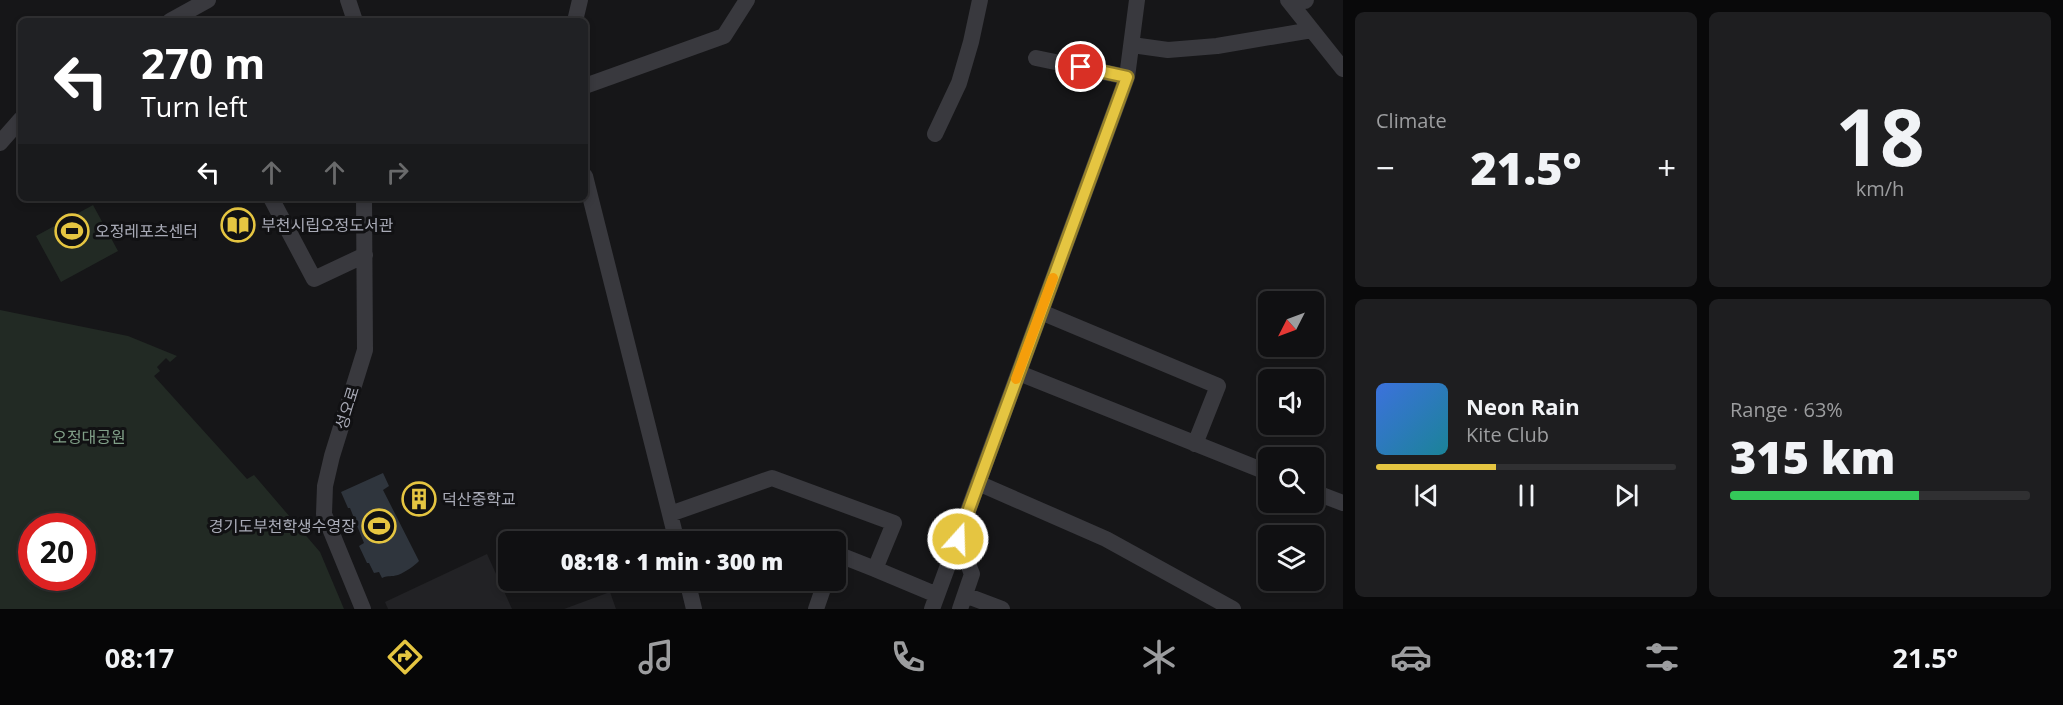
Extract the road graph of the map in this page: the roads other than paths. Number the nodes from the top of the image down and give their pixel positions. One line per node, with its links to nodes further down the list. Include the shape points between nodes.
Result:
1 (208, 0): 8 (street)
2 (348, 0): 9 (street)
3 (580, 0): 10 (street)
4 (747, 0): 16 (street, via 724,36)
5 (980, 0): 18 (street, via 959,83)
6 (1137, 0): 12 (street)
7 (1300, 0): 11 (street)
8 (178, 18)
9 (354, 18)
10 (576, 18)
11 (1312, 30): 12 (street, via 1178,50); 14 (street)
12 (1132, 45): 15 (street)
13 (1036, 58): 15 (street)
14 (1343, 69)
15 (1127, 77): 24 (street)
16 (588, 85)
17 (18, 122): 19 (street)
18 (935, 134)
19 (0, 143)
20 (588, 188): 31 (street)
21 (273, 201): 23 (street, via 314,279)
22 (364, 201): 23 (street, 성오로)
23 (365, 255): 40 (street, 성오로, via 365,350 332,456 324,514)
24 (1041, 312): 25 (street); 26 (street, via 1218,386)
25 (1019, 372): 26 (street); 28 (street)
26 (1195, 444): 27 (street)
27 (1258, 469)
28 (978, 483): 33 (street); 44 (street, via 1107,539)
29 (1324, 496): 30 (street)
30 (1343, 503)
31 (670, 514): 32 (street); 35 (street, via 772,478 894,523)
32 (674, 531)
33 (958, 539): 38 (street); 39 (street, via 972,574)
34 (846, 558): 35 (street)
35 (874, 569): 38 (street)
36 (690, 591): 41 (street)
37 (822, 591): 42 (street)
38 (934, 602)
39 (963, 602): 43 (street)
40 (363, 609)
41 (694, 609)
42 (816, 609)
43 (1002, 609)
44 (1233, 609)

